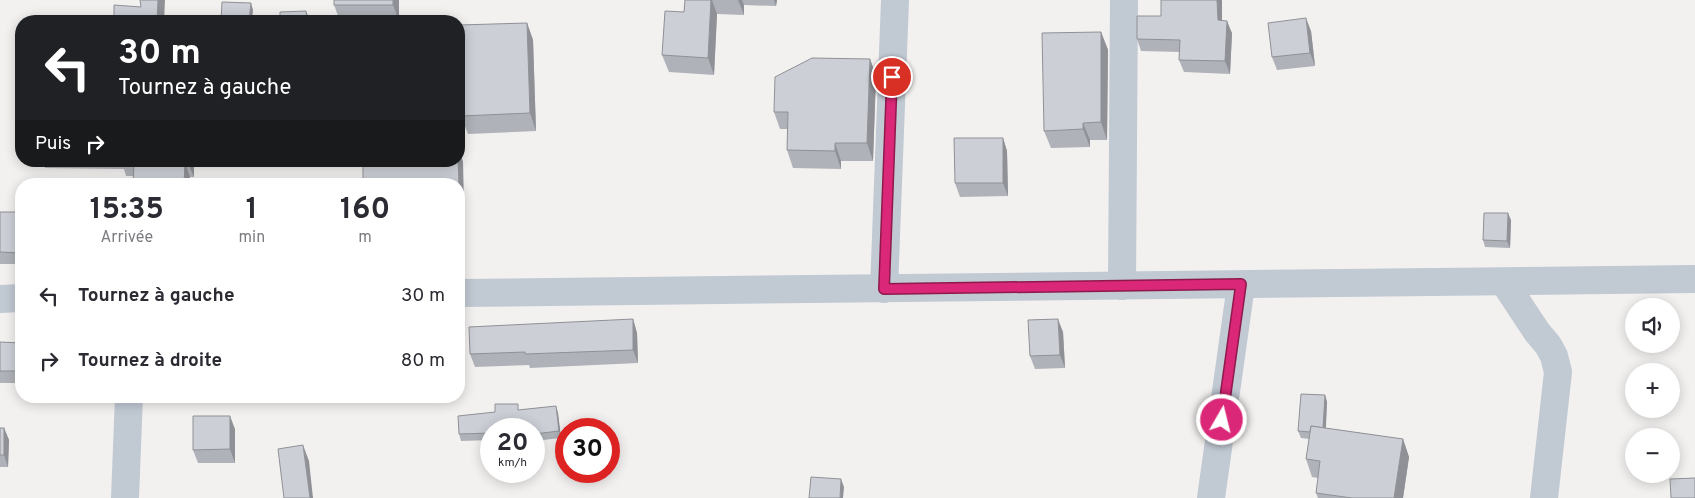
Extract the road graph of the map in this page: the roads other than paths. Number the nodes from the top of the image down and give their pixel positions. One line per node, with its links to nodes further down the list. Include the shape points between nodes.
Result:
1 (895, 0): 7 (street)
2 (1124, 0): 6 (street)
3 (1695, 280): 4 (street)
4 (1504, 282): 5 (street); 14 (street, via 1548,345 1558,372)
5 (1241, 284): 6 (street); 13 (street)
6 (1122, 286): 7 (street)
7 (884, 289): 8 (street)
8 (465, 294)
9 (15, 298): 10 (street)
10 (0, 299)
11 (129, 403): 12 (street)
12 (125, 498)
13 (1211, 498)
14 (1544, 498)

